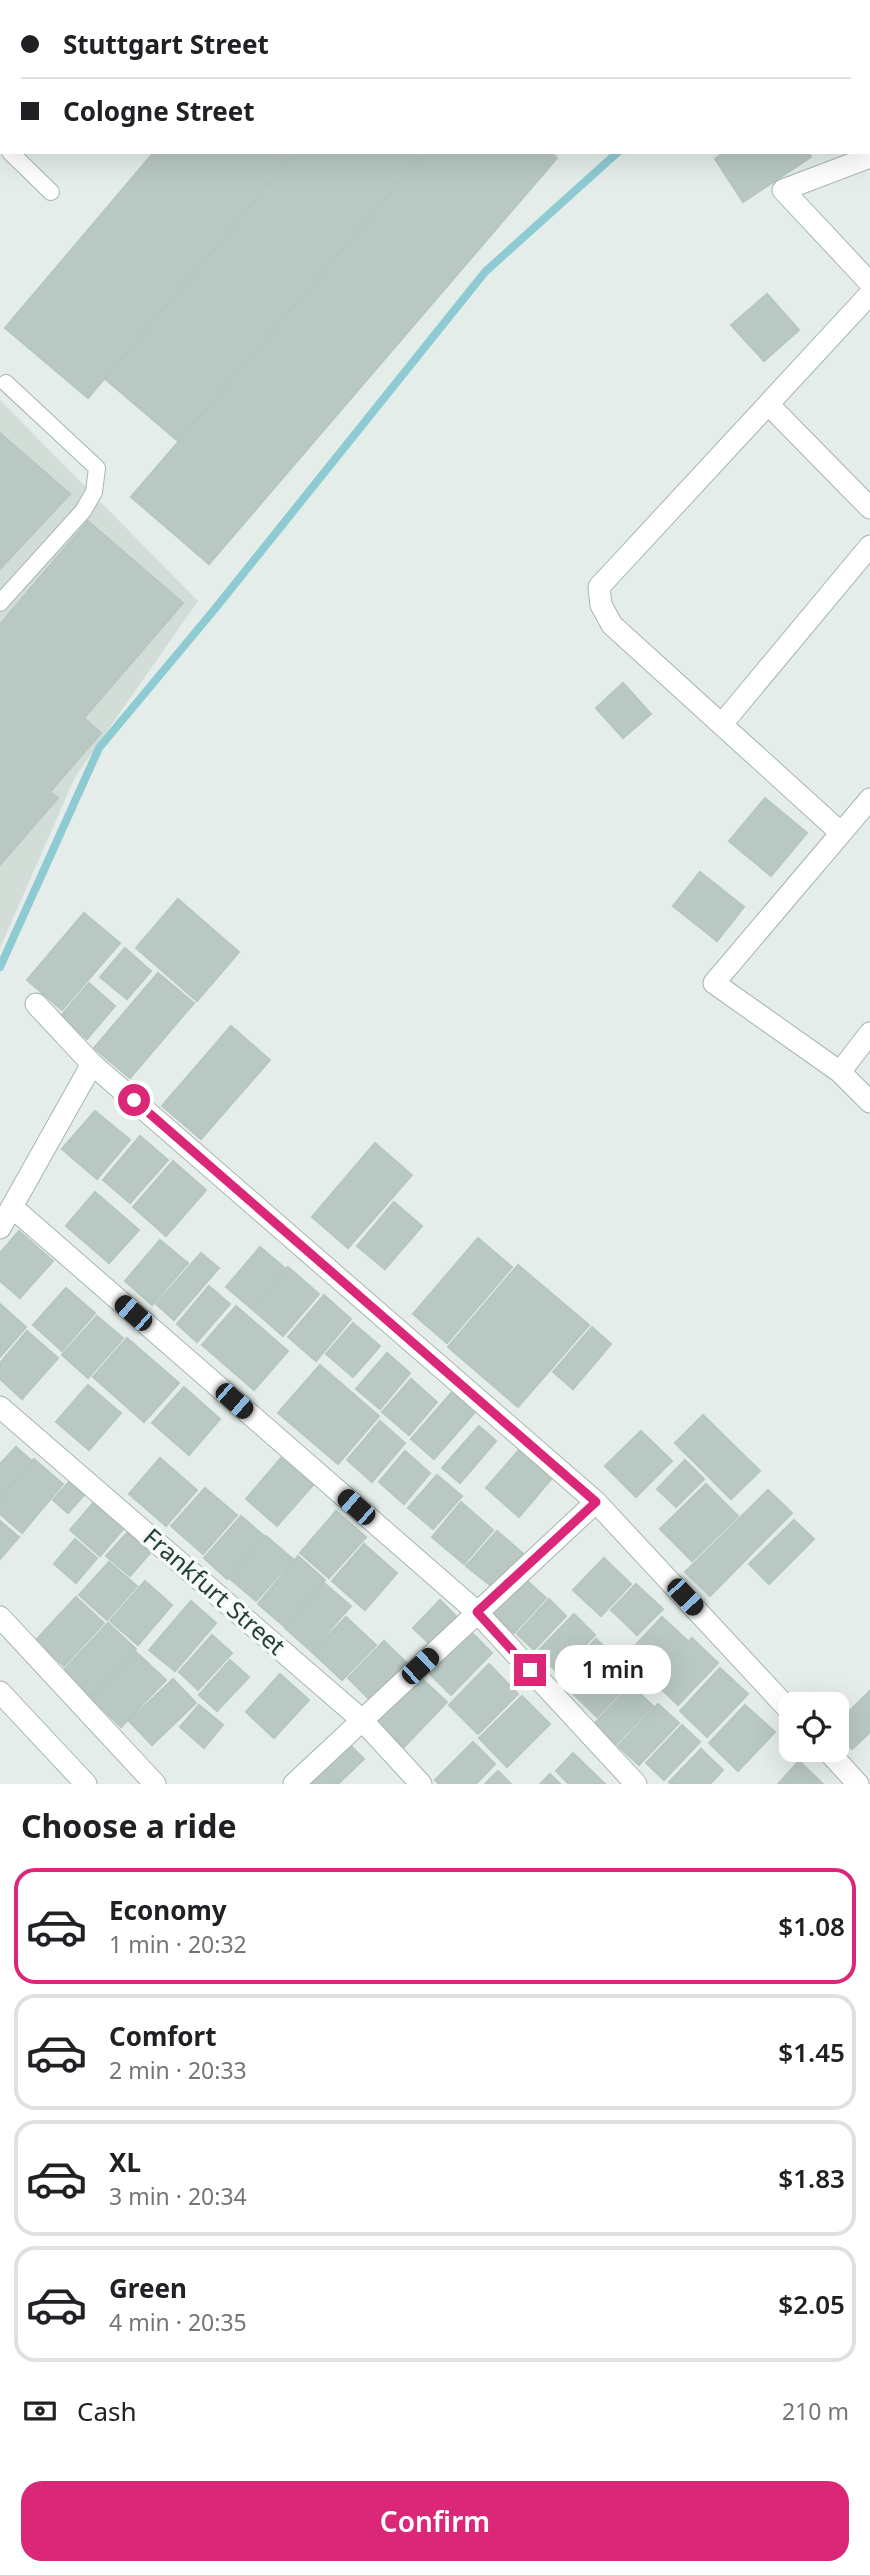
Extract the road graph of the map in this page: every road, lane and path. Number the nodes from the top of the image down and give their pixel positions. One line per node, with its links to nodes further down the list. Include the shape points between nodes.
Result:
1 (12, 154): 3 (lane)
2 (870, 157): 4 (street, via 783,190)
3 (51, 192)
4 (870, 283)
5 (870, 294): 7 (street)
6 (6, 383): 10 (lane, via 97,468 94,492 83,511)
7 (769, 405): 8 (street); 11 (street, via 599,587 601,605 612,625)
8 (870, 508)
9 (870, 546): 11 (street)
10 (0, 603)
11 (722, 723): 13 (street)
12 (870, 799): 13 (street)
13 (841, 833): 17 (street, via 714,983)
14 (36, 1004): 16 (street)
15 (870, 1033): 17 (street)
16 (92, 1063): 19 (street); 22 (street)
17 (840, 1072): 18 (street)
18 (870, 1102)
19 (12, 1208): 20 (street); 23 (street)
20 (0, 1228)
21 (0, 1407): 27 (street, Frankfurt Street)
22 (596, 1502): 23 (street); 26 (street)
23 (477, 1612): 27 (street); 33 (street)
24 (0, 1616): 30 (street)
25 (0, 1692): 29 (street)
26 (779, 1699)
27 (362, 1720): 31 (street); 32 (street, Frankfurt Street)
28 (838, 1762): 34 (street)
29 (86, 1784)
30 (155, 1784)
31 (294, 1784)
32 (421, 1784)
33 (636, 1784)
34 (858, 1784)

